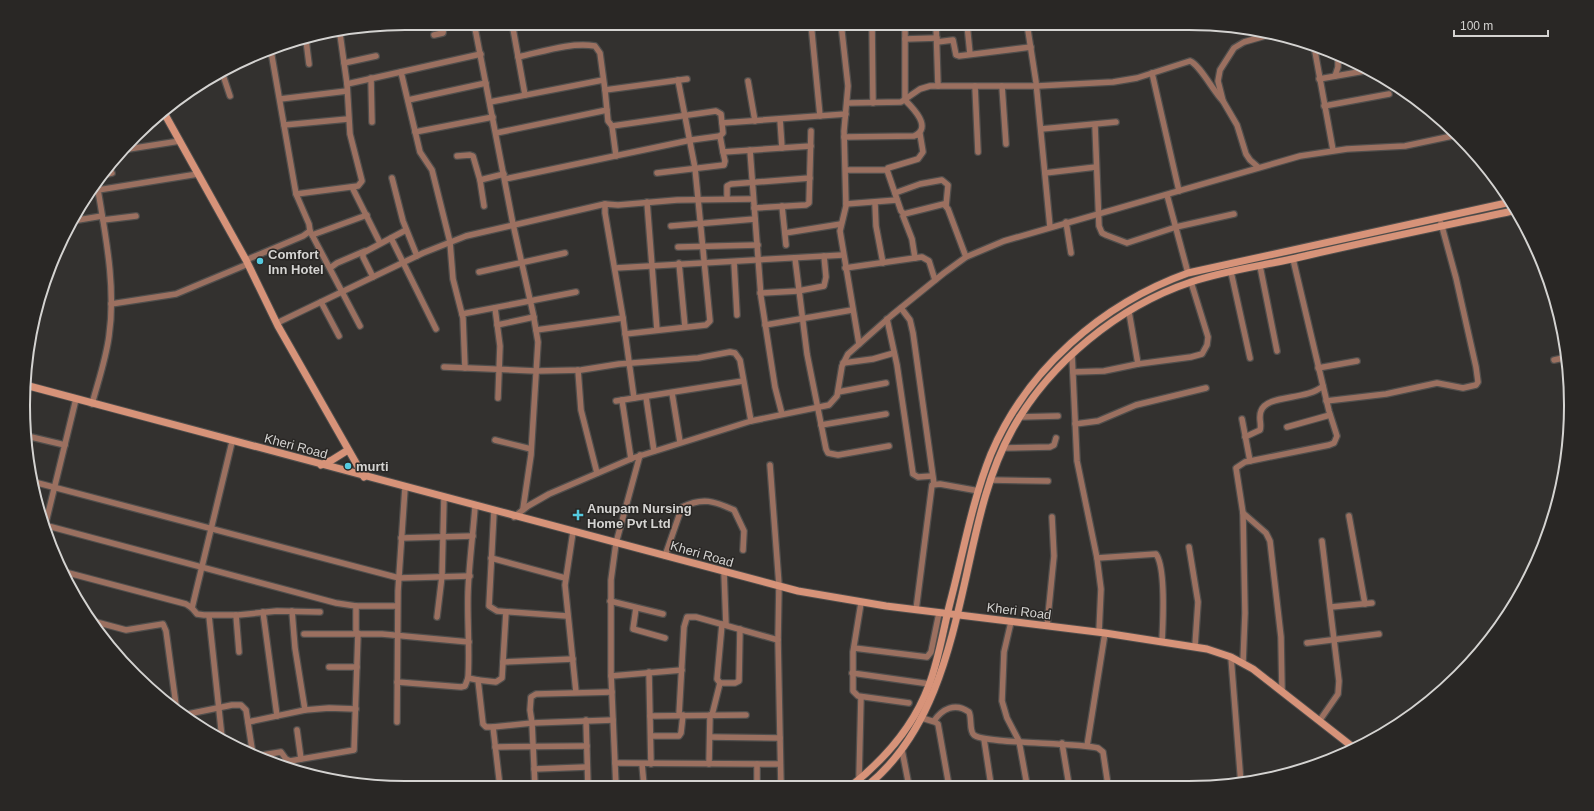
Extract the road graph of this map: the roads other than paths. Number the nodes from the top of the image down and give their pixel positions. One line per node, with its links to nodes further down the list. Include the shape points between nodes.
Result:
1 (444, 30): 12 (street, via 444,33)
2 (476, 30): 19 (street)
3 (513, 30): 23 (street)
4 (812, 30): 61 (street)
5 (842, 30): 54 (street)
6 (872, 30): 55 (street)
7 (904, 30): 14 (street)
8 (936, 30): 15 (street)
9 (968, 30): 20 (street)
10 (1028, 30): 17 (street)
11 (340, 36): 25 (street)
12 (434, 36)
13 (1262, 37): 52 (street, via 1238,44 1230,52 1218,75)
14 (904, 39): 15 (street); 51 (street)
15 (937, 40): 20 (street, via 953,40 958,56); 40 (street)
16 (307, 43): 26 (street)
17 (1031, 47): 20 (street); 43 (street)
18 (1315, 52): 34 (street)
19 (481, 54): 27 (street); 38 (street)
20 (970, 54)
21 (269, 56): 49 (street)
22 (376, 56): 25 (street)
23 (518, 57): 35 (street, via 579,46 595,46 600,53); 47 (street)
24 (1338, 62): 30 (street)
25 (344, 63): 39 (street)
26 (309, 64)
27 (402, 72): 32 (street); 50 (street)
28 (1360, 72): 30 (street)
29 (1152, 73): 43 (street, via 1113,82); 52 (street, via 1186,62 1193,63); 107 (street)
30 (1336, 76): 34 (street)
31 (224, 77): 48 (street)
32 (371, 78): 39 (street); 66 (street)
33 (687, 79): 36 (street)
34 (1320, 79): 56 (street)
35 (603, 80): 44 (street); 47 (street)
36 (678, 80): 44 (street); 58 (street)
37 (748, 81): 65 (street)
38 (486, 83): 50 (street); 53 (street)
39 (347, 84): 45 (street)
40 (938, 86): 41 (street); 51 (street, via 920,89)
41 (975, 86): 42 (street); 89 (street)
42 (1002, 86): 43 (street); 82 (street)
43 (1037, 86): 72 (street)
44 (605, 90): 57 (street)
45 (347, 91): 49 (street); 63 (street)
46 (1389, 94): 56 (street)
47 (524, 95): 53 (street)
48 (230, 96)
49 (280, 100): 69 (street)
50 (408, 100): 74 (street)
51 (905, 100): 55 (street, via 895,103); 76 (street, via 921,118)
52 (1223, 101): 93 (street, via 1237,125 1246,154)
53 (490, 102): 60 (street)
54 (848, 103): 55 (street); 59 (street)
55 (873, 103)
56 (1324, 106): 87 (street)
57 (607, 110): 71 (street, via 608,121); 75 (street)
58 (684, 114): 68 (street, via 716,111 721,114); 71 (street); 80 (street)
59 (846, 114): 61 (street); 79 (street)
60 (493, 116): 74 (street); 75 (street)
61 (820, 116): 64 (street)
62 (166, 117): 81 (street)
63 (348, 119): 69 (street); 105 (street, via 362,178 361,184)
64 (780, 119): 65 (street); 84 (street)
65 (755, 120): 68 (street)
66 (372, 122)
67 (1116, 122): 70 (street)
68 (722, 123): 77 (street, via 723,133)
69 (284, 125): 109 (street)
70 (1095, 125): 72 (street); 92 (street)
71 (612, 126): 91 (street)
72 (1041, 129): 98 (street)
73 (812, 131): 83 (street)
74 (415, 132): 145 (street, via 422,157 432,170)
75 (496, 133): 100 (street)
76 (917, 135): 79 (street); 95 (street, via 920,134 923,152 918,159)
77 (720, 136): 80 (street); 88 (street)
78 (1450, 136): 87 (street, via 1405,146)
79 (844, 137): 96 (street)
80 (691, 140): 91 (street); 94 (street)
81 (180, 142): 85 (street); 99 (street)
82 (1006, 144)
83 (811, 146): 84 (street); 102 (street)
84 (782, 148): 86 (street)
85 (132, 149)
86 (750, 150): 88 (street); 104 (street)
87 (1333, 150): 93 (street)
88 (723, 152): 94 (street, via 724,165)
89 (978, 152)
90 (457, 156): 103 (street, via 473,156)
91 (616, 156): 100 (street)
92 (1096, 167): 98 (street); 127 (street)
93 (1258, 167): 107 (street)
94 (695, 168): 97 (street); 111 (street)
95 (888, 168)
96 (846, 170): 108 (street, via 887,170); 118 (street)
97 (657, 173)
98 (1045, 173): 139 (street)
99 (198, 174): 106 (street); 162 (street)
100 (504, 177): 103 (street); 136 (street)
101 (392, 178): 141 (street)
102 (810, 178): 104 (street); 121 (street, via 808,205)
103 (480, 180): 120 (street)
104 (752, 182): 112 (street, via 729,185); 113 (street)
105 (352, 187): 109 (street); 126 (street)
106 (98, 190): 130 (street)
107 (1179, 191): 110 (street)
108 (895, 193): 114 (street); 122 (street, via 920,184 942,180 948,185)
109 (296, 194): 142 (street)
110 (1167, 195): 127 (street); 140 (street)
111 (698, 199): 112 (street); 115 (street); 135 (street)
112 (727, 199): 113 (street)
113 (754, 199): 123 (street)
114 (898, 200): 116 (street); 122 (street, via 901,211 907,215 941,204)
115 (647, 202): 117 (street); 169 (street)
116 (875, 203): 118 (street); 167 (street, via 876,226)
117 (605, 204): 136 (street); 172 (street)
118 (846, 204): 137 (street)
119 (1505, 204): 133 (street)
120 (484, 206)
121 (782, 206): 123 (street); 143 (street)
122 (946, 206): 157 (street)
123 (754, 208): 131 (street)
124 (1510, 211): 133 (street)
125 (1234, 214): 140 (street)
126 (367, 215): 142 (street); 146 (street)
127 (1098, 215): 134 (street); 140 (street, via 1102,233 1124,243)
128 (136, 216): 130 (street)
129 (903, 216): 159 (street, via 912,239)
130 (103, 218): 132 (street); 186 (street, via 110,265)
131 (755, 219): 135 (street); 147 (street)
132 (79, 220)
133 (1440, 221): 160 (street); 176 (street); 238 (street, via 1456,278 1478,382 1476,385 1463,388 1437,383 1386,394)
134 (1066, 222): 139 (street); 153 (street)
135 (700, 223): 138 (street); 149 (street)
136 (513, 224): 145 (street); 168 (street)
137 (841, 224): 143 (street); 154 (street)
138 (671, 226)
139 (1050, 227): 157 (street, via 1004,241)
140 (1176, 227): 176 (street)
141 (406, 230): 144 (street); 155 (street)
142 (311, 233): 162 (street); 171 (street)
143 (785, 233): 148 (street)
144 (391, 238): 146 (street); 164 (street)
145 (450, 242): 155 (street); 191 (street, via 454,288)
146 (380, 243): 151 (street)
147 (758, 245): 149 (street); 161 (street)
148 (786, 245)
149 (702, 246): 150 (street); 166 (street)
150 (678, 247)
151 (365, 251): 171 (street); 177 (street, via 363,257)
152 (565, 253): 168 (street)
153 (1072, 253)
154 (844, 255): 156 (street); 173 (street)
155 (417, 256): 164 (street)
156 (824, 256): 158 (street); 180 (street, via 825,284 822,287)
157 (966, 257): 178 (street)
158 (795, 258): 161 (street); 180 (street)
159 (915, 258): 167 (street); 178 (street, via 926,258)
160 (1293, 259): 170 (street); 220 (street)
161 (759, 261): 163 (street); 183 (street)
162 (247, 262): 186 (street, via 176,294); 197 (street)
163 (734, 262): 166 (street); 192 (street)
164 (403, 263): 177 (street); 202 (street)
165 (679, 263): 166 (street); 169 (street); 201 (street)
166 (704, 263): 201 (street, via 710,323)
167 (883, 263): 173 (street)
168 (522, 264): 174 (street); 185 (street)
169 (652, 266): 172 (street); 204 (street)
170 (1260, 266): 175 (street); 208 (street)
171 (330, 268): 181 (street)
172 (615, 268): 194 (street)
173 (845, 268): 189 (street)
174 (479, 272)
175 (1231, 272): 179 (street); 211 (street)
176 (1188, 273): 277 (street, via 1145,291 1112,311 1078,337 1048,366 1013,412 992,454)
177 (373, 277): 181 (street)
178 (935, 280): 188 (street)
179 (1191, 282): 190 (street); 217 (street, via 1208,337 1205,350 1198,356)
180 (798, 291): 183 (street); 195 (street)
181 (343, 292): 184 (street); 200 (street)
182 (576, 292): 185 (street)
183 (760, 293): 199 (street)
184 (321, 302): 197 (street); 206 (street)
185 (531, 302): 187 (street); 193 (street)
186 (111, 304): 239 (street, via 109,335)
187 (495, 308): 191 (street); 198 (street)
188 (901, 308): 196 (street); 269 (street, via 910,320 913,333)
189 (852, 310): 195 (street); 207 (street)
190 (1129, 312): 210 (street); 217 (street)
191 (462, 314): 219 (street)
192 (737, 315)
193 (534, 317): 198 (street); 203 (street)
194 (623, 318): 203 (street); 205 (street)
195 (802, 319): 199 (street); 240 (street)
196 (887, 319): 207 (street); 209 (street)
197 (277, 323): 261 (street)
198 (497, 325): 221 (street, via 500,346)
199 (765, 325): 241 (street, via 774,387)
200 (360, 326)
201 (685, 327): 204 (street)
202 (436, 329)
203 (536, 330): 223 (street)
204 (657, 330): 205 (street)
205 (626, 334): 216 (street)
206 (338, 336)
207 (859, 344): 215 (street)
208 (1276, 351)
209 (894, 353): 215 (street); 269 (street, via 913,474 918,477)
210 (1072, 354): 224 (street); 245 (street)
211 (1250, 358)
212 (1561, 358): 213 (street)
213 (1554, 360)
214 (1357, 361): 220 (street)
215 (843, 363): 230 (street)
216 (630, 364): 222 (street); 225 (street, via 698,358 730,352 735,353 740,360); 234 (street)
217 (1138, 364): 224 (street, via 1104,371)
218 (444, 367): 219 (street)
219 (465, 368): 221 (street)
220 (1318, 368): 227 (street)
221 (499, 369): 223 (street); 233 (street)
222 (578, 370): 223 (street); 268 (street, via 581,410)
223 (536, 371): 260 (street)
224 (1073, 372): 248 (street)
225 (743, 381): 231 (street); 247 (street)
226 (886, 383): 230 (street)
227 (1322, 386): 238 (street); 252 (street, via 1313,392 1269,402 1260,413 1260,430)
228 (31, 387): 235 (street, Kheri Road)
229 (1206, 388): 248 (street, via 1136,405 1098,422)
230 (838, 392): 240 (street, via 829,406)
231 (672, 393): 232 (street); 256 (street)
232 (646, 397): 234 (street); 262 (street)
233 (498, 398)
234 (634, 398): 236 (street)
235 (76, 399): 239 (street, Kheri Road); 257 (street)
236 (622, 400): 237 (street); 264 (street)
237 (616, 401)
238 (1326, 401): 243 (street)
239 (92, 404): 255 (street, Kheri Road)
240 (818, 408): 241 (street); 249 (street)
241 (782, 414): 247 (street)
242 (886, 414): 249 (street)
243 (1330, 415): 250 (street); 265 (street, via 1337,433 1334,443)
244 (1058, 416): 245 (street)
245 (1019, 417): 259 (street)
246 (1242, 419): 252 (street)
247 (751, 421): 256 (street)
248 (1075, 424): 299 (street, via 1079,478)
249 (821, 425): 258 (street, via 826,449 832,454)
250 (1287, 427)
251 (32, 437): 257 (street)
252 (1245, 437): 265 (street)
253 (1056, 438): 259 (street, via 1054,445 1050,447)
254 (495, 440): 260 (street)
255 (232, 442): 266 (street, Kheri Road); 288 (street)
256 (680, 442): 262 (street)
257 (65, 445): 275 (street)
258 (889, 446)
259 (1003, 448): 271 (street)
260 (531, 449): 280 (street)
261 (348, 450): 266 (street); 270 (street)
262 (654, 451): 263 (street)
263 (640, 455): 264 (street); 294 (street)
264 (631, 458): 268 (street)
265 (1250, 462): 282 (street, via 1240,464 1236,468)
266 (321, 465): 270 (street, Kheri Road)
267 (770, 465): 307 (street)
268 (597, 473): 280 (street, via 549,494)
269 (932, 476): 274 (street)
270 (364, 477): 276 (street, Kheri Road)
271 (990, 480): 272 (street); 324 (street)
272 (1048, 481)
273 (38, 483): 275 (street)
274 (934, 484): 277 (street); 317 (street, via 931,487)
275 (55, 487): 284 (street); 288 (street)
276 (405, 488): 278 (street, Kheri Road); 291 (street)
277 (979, 491): 324 (street)
278 (444, 498): 279 (street, Kheri Road); 292 (street)
279 (475, 507): 281 (street, Kheri Road); 290 (street)
280 (523, 509): 285 (street)
281 (494, 512): 285 (street, Kheri Road); 298 (street)
282 (1243, 513): 351 (street); 363 (street, via 1266,533 1270,541 1281,637)
283 (1349, 516): 311 (street)
284 (47, 517)
285 (514, 517): 289 (street, Kheri Road)
286 (1052, 517): 332 (street, via 1054,556)
287 (50, 527): 300 (street)
288 (211, 529): 300 (street); 305 (street)
289 (573, 532): 294 (street, Kheri Road); 306 (street)
290 (473, 536): 292 (street); 304 (street)
291 (401, 538): 292 (street); 305 (street)
292 (442, 538): 303 (street)
293 (1322, 541): 314 (street)
294 (616, 543): 297 (street, Kheri Road); 308 (street)
295 (1189, 547): 345 (street, via 1198,602)
296 (743, 550): 297 (street, via 744,531 734,510 713,501 691,503 682,507)
297 (666, 556): 301 (street, Kheri Road)
298 (491, 558): 306 (street); 321 (street, via 489,606 497,611)
299 (1097, 558): 335 (street); 342 (street, via 1156,554 1163,598)
300 (201, 566): 312 (street, via 336,603); 315 (street)
301 (724, 572): 307 (street, Kheri Road); 331 (street)
302 (70, 573): 315 (street, via 186,604)
303 (442, 576): 304 (street); 305 (street); 328 (street)
304 (470, 576): 343 (street, via 467,631)
305 (399, 578): 313 (street)
306 (566, 578): 327 (street)
307 (779, 586): 309 (street, Kheri Road, via 798,592); 341 (street)
308 (610, 601): 316 (street); 357 (street)
309 (861, 603): 317 (street, Kheri Road); 346 (street)
310 (1372, 603): 311 (street)
311 (1365, 604): 314 (street)
312 (356, 606): 313 (street); 334 (street)
313 (397, 606): 338 (street)
314 (1331, 607): 340 (street)
315 (192, 608): 326 (street, via 197,614)
316 (636, 608): 323 (street); 339 (street, via 633,628)
317 (916, 610): 322 (street, Kheri Road)
318 (292, 611): 319 (street); 320 (street); 371 (street)
319 (263, 612): 325 (street); 376 (street)
320 (320, 612)
321 (506, 612): 327 (street); 350 (street)
322 (940, 613): 324 (street, Kheri Road); 346 (street, via 931,652 926,657)
323 (663, 614)
324 (953, 614): 329 (street, Kheri Road); 362 (street); 378 (street, via 937,684)
325 (236, 615): 326 (street); 347 (street)
326 (209, 616): 369 (street)
327 (567, 616): 349 (street)
328 (437, 617)
329 (1011, 622): 332 (street, Kheri Road); 393 (street, via 1004,652 1002,701 1007,718)
330 (100, 623): 367 (street, via 126,630 162,624 166,631)
331 (724, 624): 333 (street); 354 (street, via 696,617 687,618 684,627); 361 (street, via 717,679)
332 (1047, 626): 335 (street, Kheri Road)
333 (740, 628): 341 (street); 361 (street, via 740,678 735,683)
334 (357, 633): 336 (street); 338 (street); 353 (street)
335 (1102, 633): 342 (street, Kheri Road); 397 (street)
336 (304, 634)
337 (1379, 634): 340 (street)
338 (397, 636): 343 (street); 360 (street)
339 (665, 638)
340 (1335, 639): 344 (street); 381 (street, via 1339,688)
341 (778, 640): 391 (street)
342 (1162, 641): 345 (street, Kheri Road)
343 (469, 642): 358 (street)
344 (1307, 643)
345 (1195, 646): 348 (street, Kheri Road)
346 (854, 648): 356 (street)
347 (239, 652)
348 (1230, 657): 351 (street, Kheri Road); 412 (street)
349 (573, 659): 350 (street); 364 (street)
350 (503, 662): 359 (street, via 502,678 499,682)
351 (1243, 663): 363 (street, Kheri Road)
352 (329, 667): 353 (street)
353 (357, 667): 370 (street)
354 (682, 670): 355 (street); 373 (street)
355 (649, 672): 357 (street); 377 (street)
356 (852, 673): 362 (street); 366 (street, via 854,694)
357 (611, 676): 365 (street)
358 (468, 678): 359 (street); 360 (street, via 463,687)
359 (478, 680): 386 (street, via 483,724 486,727)
360 (397, 682): 384 (street)
361 (720, 683): 374 (street)
362 (930, 684): 421 (street, via 904,733 885,756)
363 (1282, 690): 381 (street, Kheri Road)
364 (576, 692): 365 (street); 385 (street, via 533,695 530,704)
365 (612, 692): 380 (street)
366 (861, 697): 368 (street); 420 (street)
367 (176, 702)
368 (909, 703)
369 (218, 708): 372 (street); 383 (street, via 241,705 246,710); 388 (street)
370 (356, 709): 371 (street); 403 (street, via 354,750)
371 (305, 710): 376 (street)
372 (192, 714)
373 (681, 715): 374 (street); 377 (street); 389 (street, via 679,736)
374 (711, 715): 375 (street); 390 (street)
375 (746, 715)
376 (277, 716): 383 (street)
377 (650, 716): 389 (street)
378 (922, 718): 382 (street); 401 (street)
379 (586, 720): 380 (street); 385 (street); 396 (street)
380 (613, 720): 404 (street)
381 (1320, 720): 395 (street, Kheri Road)
382 (934, 721): 392 (street, via 939,713 948,708 965,709 971,716 973,735); 424 (street, via 939,727)
383 (248, 722): 400 (street)
384 (397, 722)
385 (532, 723): 386 (street); 399 (street)
386 (493, 727): 398 (street)
387 (297, 730): 403 (street)
388 (221, 733)
389 (651, 736): 406 (street)
390 (710, 737): 391 (street); 407 (street)
391 (780, 738): 409 (street)
392 (984, 739): 393 (street); 425 (street)
393 (1019, 741): 394 (street); 426 (street)
394 (1062, 743): 397 (street); 427 (street)
395 (1350, 744)
396 (587, 746): 399 (street); 410 (street)
397 (1087, 746): 428 (street, via 1103,752)
398 (495, 747): 399 (street); 413 (street)
399 (534, 747): 411 (street)
400 (253, 748)
401 (902, 750): 422 (street); 423 (street)
402 (268, 754): 403 (street, via 281,752 288,760)
403 (300, 759)
404 (615, 763): 405 (street); 416 (street)
405 (642, 764): 406 (street); 417 (street)
406 (651, 764): 407 (street)
407 (710, 764): 408 (street)
408 (757, 764): 409 (street); 418 (street)
409 (780, 764): 419 (street)
410 (587, 767): 411 (street); 415 (street)
411 (534, 769): 414 (street)
412 (1240, 778)
413 (499, 781)
414 (535, 781)
415 (588, 781)
416 (616, 781)
417 (644, 781)
418 (757, 781)
419 (781, 781)
420 (856, 781)
421 (858, 781)
422 (876, 781)
423 (908, 781)
424 (948, 781)
425 (990, 781)
426 (1027, 781)
427 (1068, 781)
428 (1107, 781)

